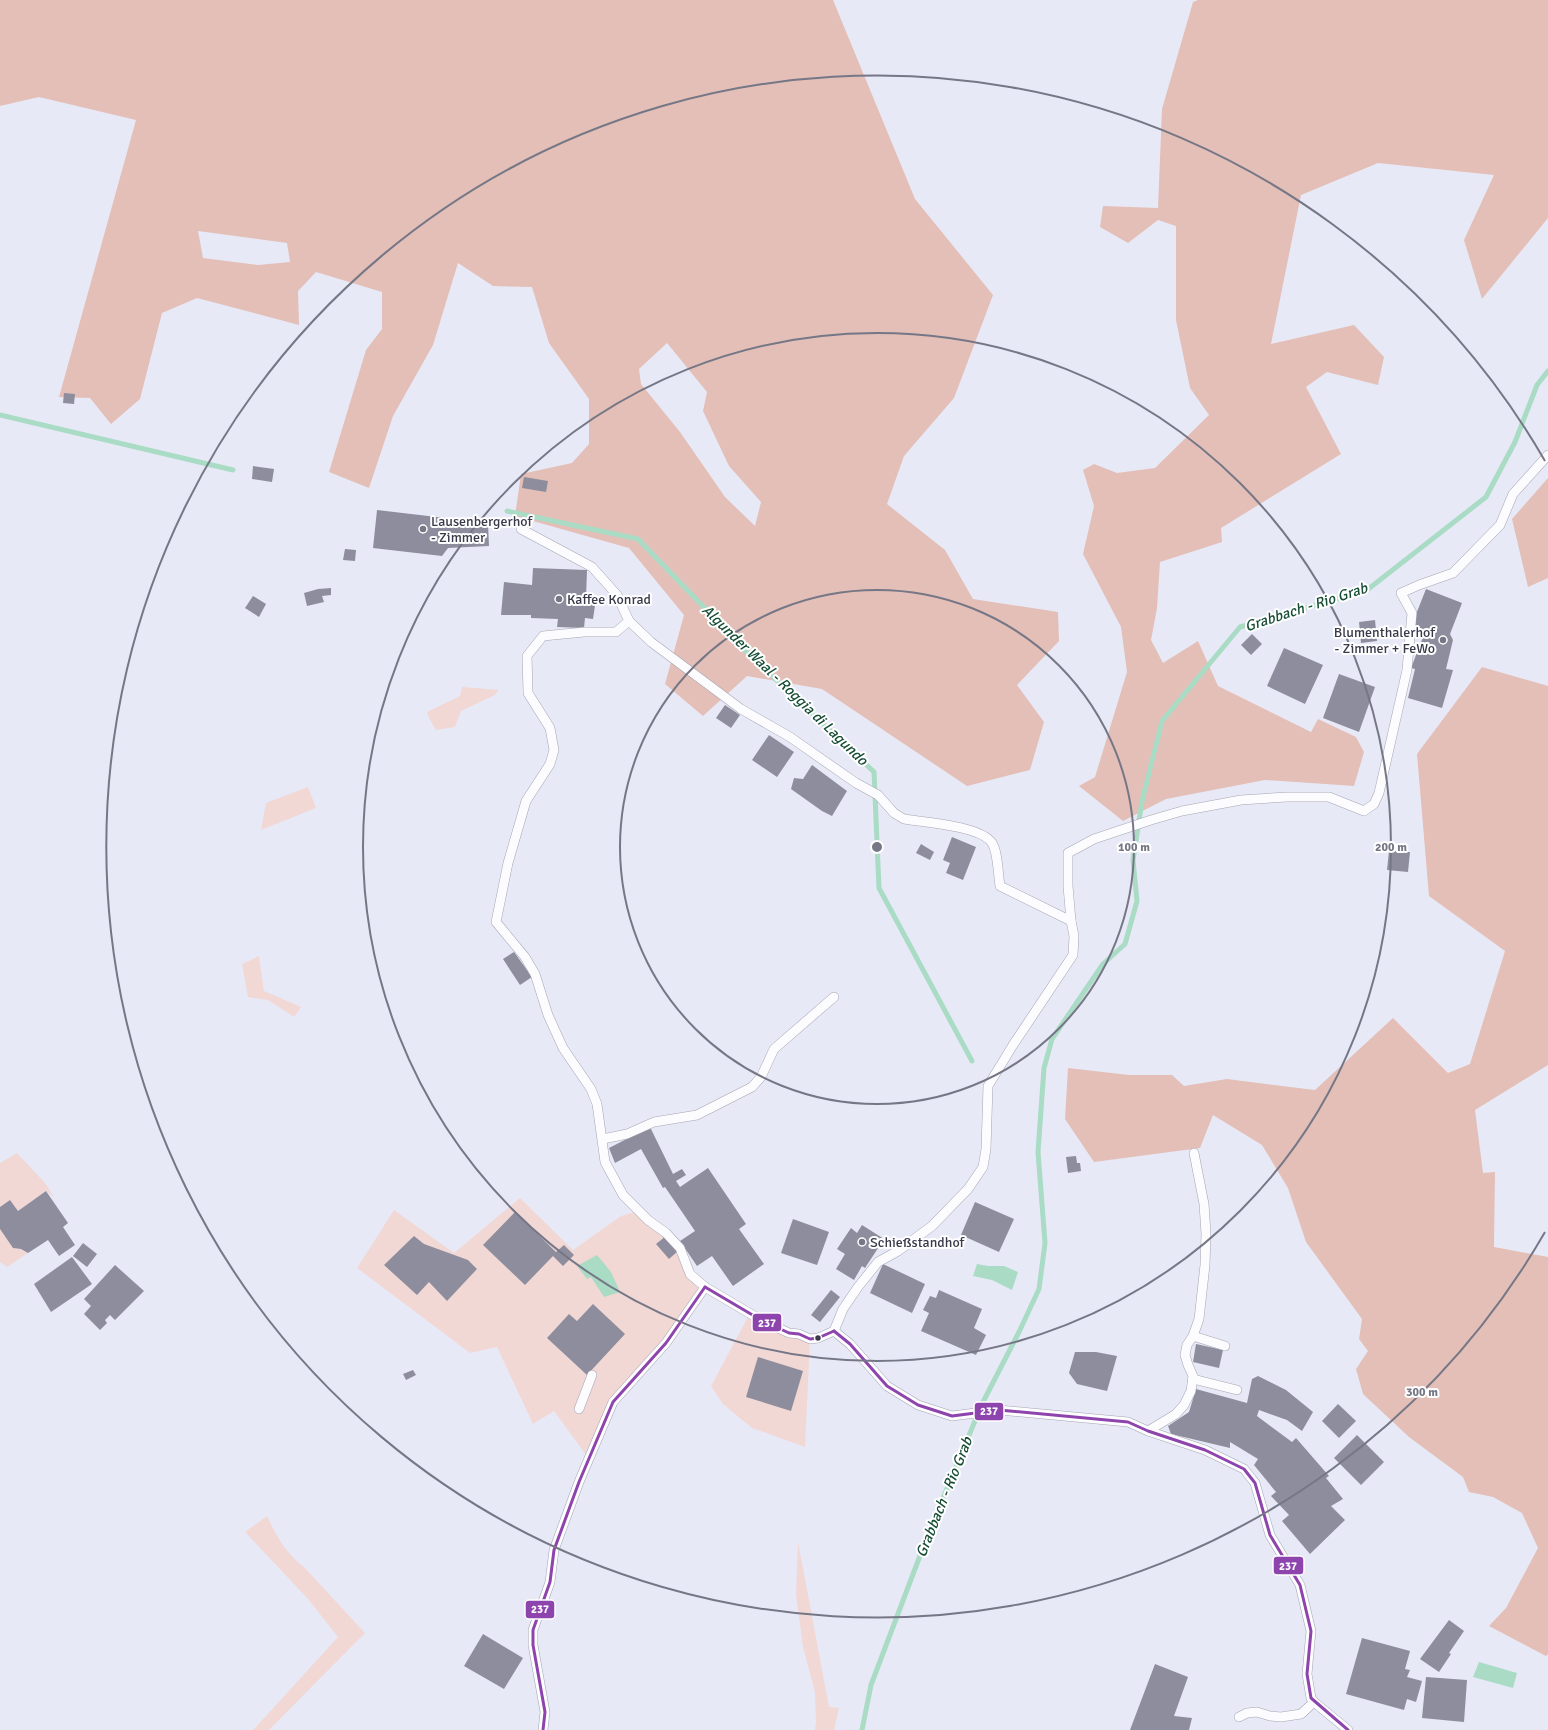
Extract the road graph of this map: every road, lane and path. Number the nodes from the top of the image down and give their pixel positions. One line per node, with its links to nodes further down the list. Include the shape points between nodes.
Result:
1 (1548, 455): 4 (lane, via 1513,494 1500,525 1453,573 1401,593 1412,613 1407,670 1379,793 1374,804 1364,811 1329,797 1241,800 1151,820 1094,839 1068,853)
2 (521, 528): 3 (lane, via 592,567 617,594)
3 (629, 621): 4 (lane, via 651,642 741,709 790,737 856,783 878,795 894,813 904,819 973,831 988,838 993,845 1000,886); 6 (lane, via 616,632 543,636 527,656 528,693 550,728 554,750 550,764 526,801 508,863 496,922 535,974 548,1015 563,1048 594,1096)
4 (1071, 920): 9 (lane, via 1074,936 1073,955 988,1086 983,1167 976,1179 932,1226 878,1262 843,1309)
5 (834, 997): 6 (lane, via 774,1048 762,1077 752,1087 697,1115 654,1122 627,1134)
6 (603, 1139): 8 (lane, via 605,1162 623,1195 680,1248 690,1274)
7 (1194, 1153): 10 (lane, via 1204,1204 1206,1234 1199,1319)
8 (705, 1287): 9 (lane, via 761,1320 789,1333 800,1334 810,1339); 19 (lane, via 666,1343 614,1402 579,1482 554,1550 550,1582 533,1630 533,1645 545,1712)
9 (834, 1331): 16 (lane, via 850,1344 887,1386 918,1405 952,1416 999,1410 1128,1422)
10 (1193, 1336): 11 (lane); 13 (lane, via 1187,1345 1185,1355)
11 (1225, 1346)
12 (592, 1375): 15 (lane)
13 (1193, 1379): 14 (lane); 16 (lane, via 1191,1391 1184,1405 1176,1414)
14 (1237, 1390)
15 (579, 1409)
16 (1148, 1431): 17 (lane, via 1205,1450 1244,1469 1255,1483 1270,1535 1300,1585 1311,1631 1307,1674)
17 (1314, 1702): 18 (lane, via 1301,1714 1281,1717 1257,1712); 20 (lane)
18 (1239, 1717)
19 (543, 1730)
20 (1348, 1730)

